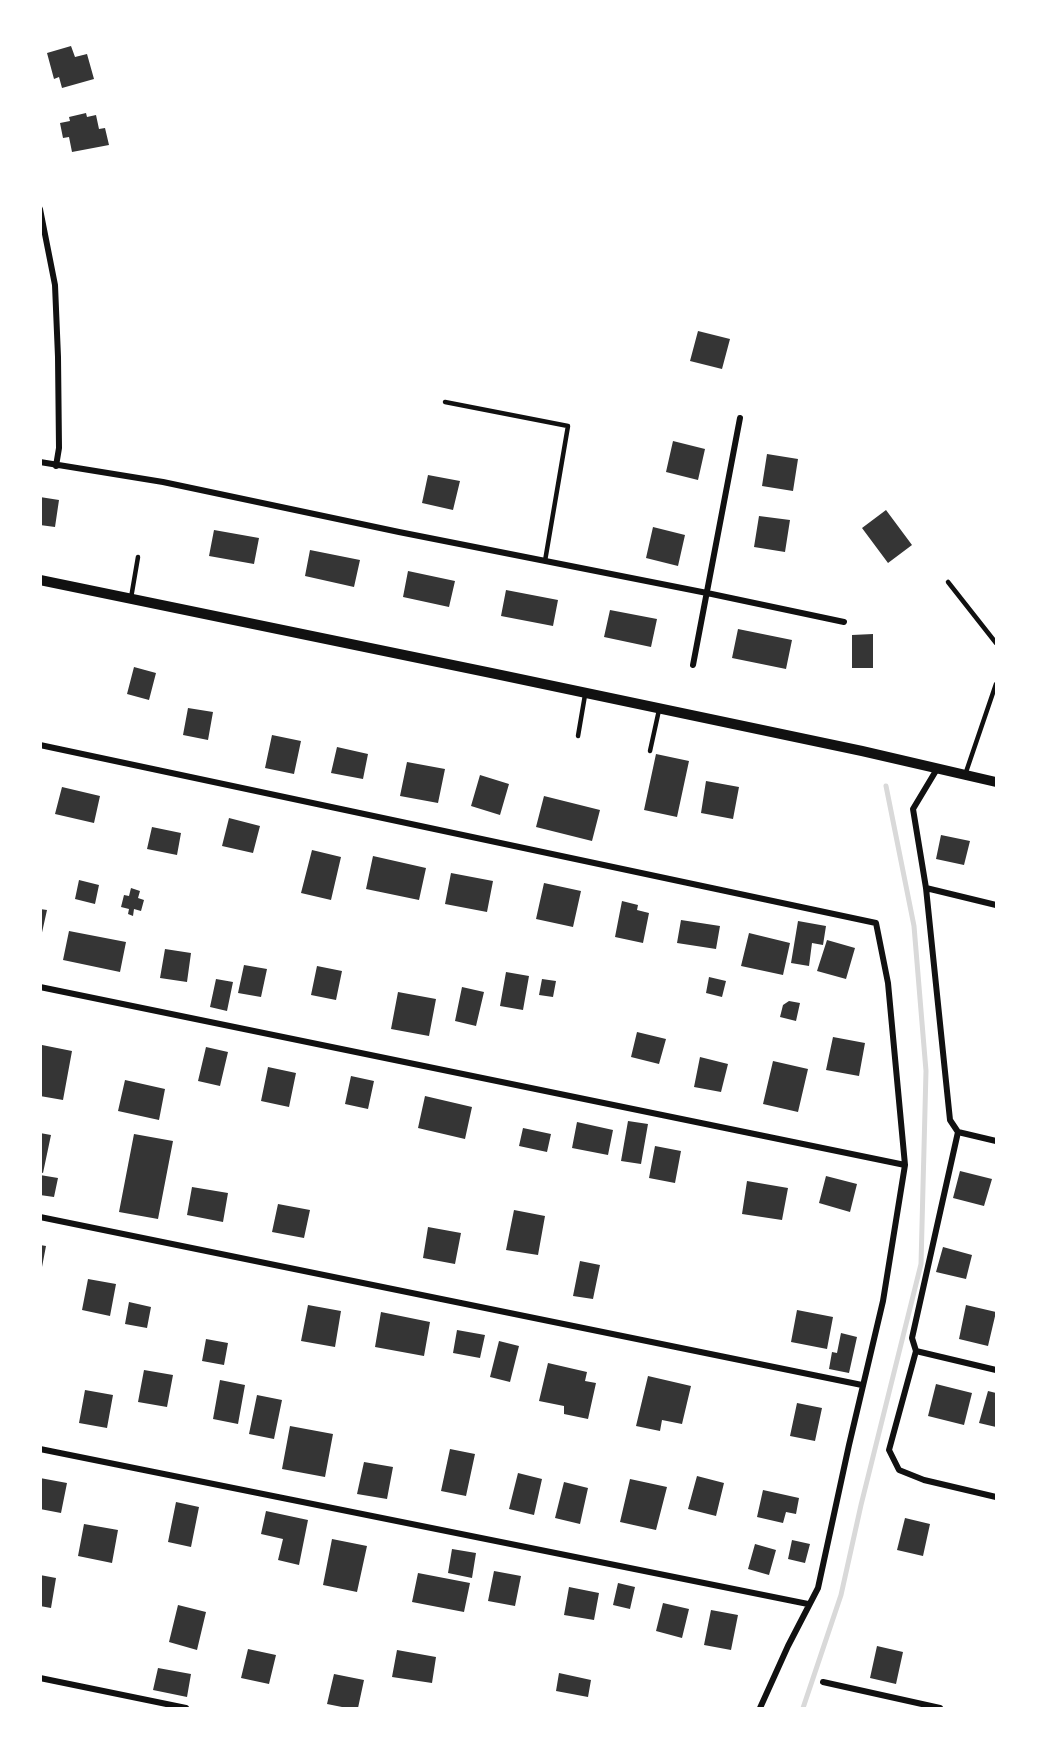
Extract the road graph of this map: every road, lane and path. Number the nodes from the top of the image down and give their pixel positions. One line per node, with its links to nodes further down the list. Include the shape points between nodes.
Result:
1 (40, 209): 5 (street, via 55,285 59,448)
2 (445, 402): 7 (lane, via 568,426)
3 (740, 418): 10 (street)
4 (40, 462): 5 (street)
5 (56, 465): 7 (street, via 163,482)
6 (138, 557): 11 (lane)
7 (545, 561): 10 (street)
8 (40, 580): 11 (street)
9 (948, 582): 13 (lane)
10 (707, 593): 12 (street); 14 (street)
11 (131, 598): 16 (street)
12 (844, 622)
13 (996, 643)
14 (693, 665)
15 (996, 684): 22 (lane)
16 (586, 693): 17 (street); 18 (lane)
17 (659, 708): 20 (lane); 21 (street)
18 (578, 736)
19 (40, 745): 29 (street, via 876,923 888,983)
20 (650, 751)
21 (937, 769): 22 (street); 24 (street, via 913,809)
22 (965, 775): 23 (street)
23 (996, 782)
24 (926, 888): 25 (street); 27 (street, via 950,1120)
25 (996, 905)
26 (40, 987): 29 (street)
27 (958, 1132): 28 (street); 31 (street, via 912,1338)
28 (996, 1141)
29 (905, 1165): 33 (street, via 883,1301)
30 (40, 1216): 33 (street)
31 (916, 1351): 32 (street); 35 (street, via 889,1450 899,1470)
32 (996, 1370)
33 (862, 1385): 36 (street, via 818,1588)
34 (40, 1449): 36 (street)
35 (996, 1497)
36 (808, 1604): 40 (street)
37 (40, 1678): 39 (street)
38 (823, 1682): 41 (street)
39 (186, 1708)
40 (760, 1708)
41 (940, 1708)

